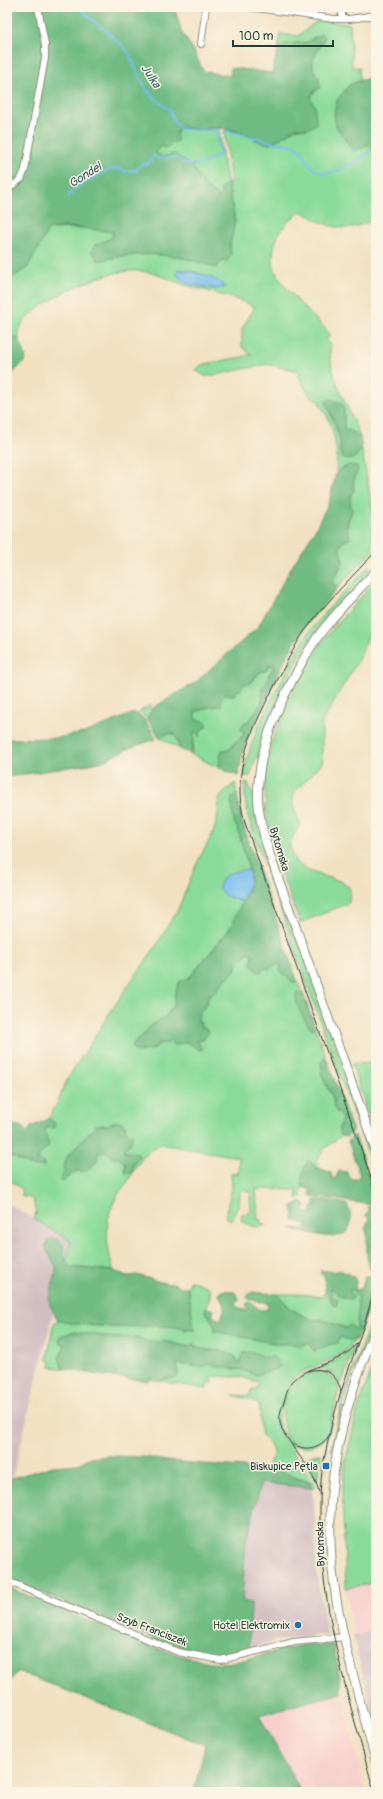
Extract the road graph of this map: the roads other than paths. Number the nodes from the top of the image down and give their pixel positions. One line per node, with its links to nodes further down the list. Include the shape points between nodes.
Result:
1 (38, 7): 8 (street, via 45,44 29,150 21,179)
2 (206, 7): 7 (street)
3 (250, 7): 6 (street)
4 (342, 7): 6 (street)
5 (376, 16): 6 (street)
6 (342, 19)
7 (201, 44)
8 (7, 190)
9 (376, 571): 10 (street, Bytomska, via 314,641 285,695 264,749 258,800 262,827 272,861)
10 (376, 1151)
11 (376, 1328): 13 (street, Bytomska, via 347,1405 339,1435 333,1477 331,1555)
12 (7, 1581): 13 (street, Szyb Franciszek, via 178,1652 221,1660 294,1642)
13 (344, 1637): 14 (street, Bytomska)
14 (376, 1762)

